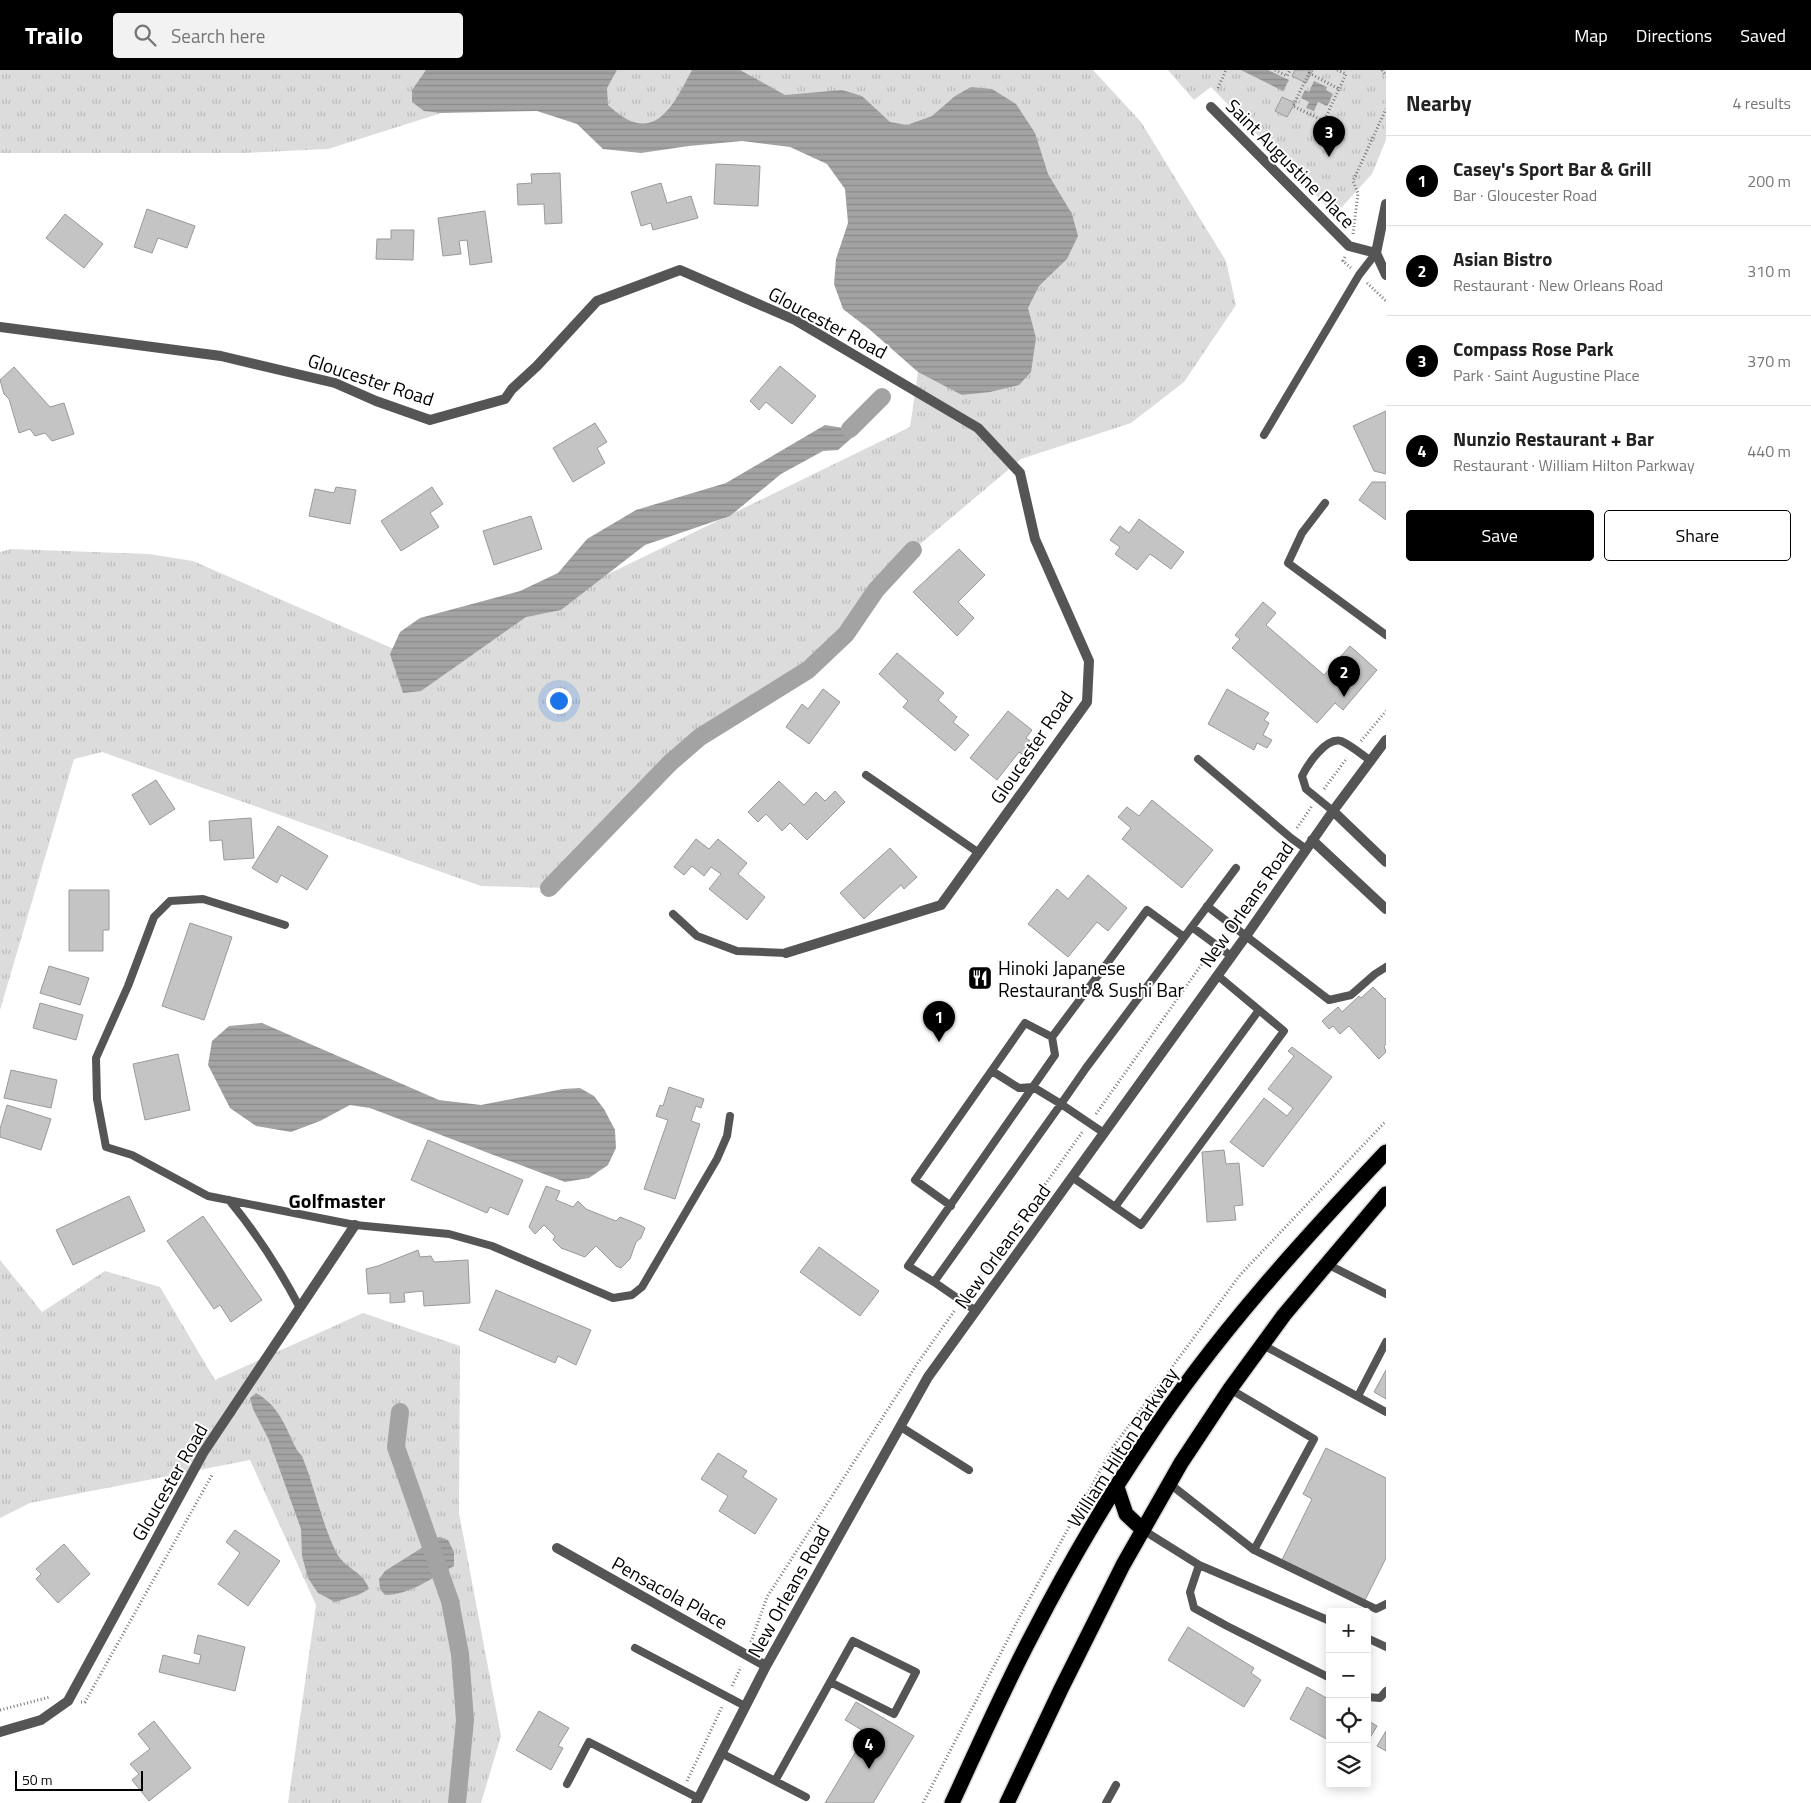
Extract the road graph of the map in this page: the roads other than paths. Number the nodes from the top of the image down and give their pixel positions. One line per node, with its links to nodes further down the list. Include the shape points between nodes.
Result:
1 (1211, 107): 3 (street, Saint Augustine Place, via 1349,246)
2 (1386, 205): 3 (street)
3 (1376, 253): 4 (street); 6 (lane, via 1359,275)
4 (1386, 275)
5 (0, 327): 15 (street, Gloucester Road, via 220,356 335,383 376,402 430,420 505,399 597,301 680,270 795,320 978,428 1020,473 1035,539 1089,661 1087,702)
6 (1264, 435)
7 (1325, 503): 8 (lane, via 1302,533 1288,563)
8 (1386, 635)
9 (1386, 740): 11 (street, New Orleans Road)
10 (1198, 759): 14 (lane, via 1290,838)
11 (1371, 761): 13 (street, New Orleans Road); 13 (lane, via 1334,741 1326,744 1307,766 1302,776 1306,789)
12 (866, 774): 15 (lane)
13 (1333, 811): 14 (street, New Orleans Road); 16 (street)
14 (1309, 845): 19 (street); 23 (street, New Orleans Road)
15 (979, 853): 25 (street, Gloucester Road, via 941,905)
16 (1386, 862)
17 (1236, 868): 18 (lane)
18 (1207, 906): 22 (lane); 23 (lane)
19 (1386, 908)
20 (673, 914): 25 (lane, via 697,936 737,951)
21 (285, 925): 39 (lane, via 203,899 170,901 154,917 96,1058 97,1099 106,1147 132,1155 208,1196)
22 (1192, 927): 24 (lane); 26 (lane)
23 (1246, 936): 26 (street, New Orleans Road); 27 (lane, via 1329,1000 1351,995)
24 (1184, 937): 30 (lane, via 1146,910); 33 (lane)
25 (786, 953)
26 (1231, 956): 28 (street, New Orleans Road)
27 (1386, 967)
28 (1217, 975): 29 (lane); 35 (street, New Orleans Road)
29 (1259, 1010): 41 (lane); 41 (lane, via 1284,1031 1141,1225)
30 (1052, 1037): 31 (lane, via 1026,1023); 32 (lane, via 1055,1055)
31 (992, 1071): 32 (lane, via 1019,1088); 40 (lane, via 914,1180)
32 (1033, 1087): 33 (lane); 40 (lane)
33 (1061, 1104): 35 (lane); 44 (lane)
34 (730, 1116): 42 (lane, via 727,1136 717,1159 642,1287 632,1295 613,1298 492,1246 449,1234)
35 (1104, 1133): 37 (street, New Orleans Road)
36 (1386, 1152): 56 (highway, William Hilton Parkway, via 1250,1301 1151,1433)
37 (1072, 1177): 41 (lane); 47 (street, New Orleans Road)
38 (1384, 1199): 43 (highway)
39 (229, 1200): 42 (lane); 46 (lane, via 278,1266)
40 (951, 1206): 44 (lane, via 908,1266)
41 (1115, 1207)
42 (355, 1225): 46 (street, Gloucester Road)
43 (1327, 1264): 45 (lane); 49 (highway, via 1284,1315)
44 (934, 1282): 47 (lane)
45 (1386, 1294)
46 (300, 1308): 72 (street, Gloucester Road, via 202,1453 68,1701 41,1720)
47 (976, 1311): 53 (street, New Orleans Road, via 928,1377)
48 (1386, 1342): 51 (lane)
49 (1264, 1345): 50 (highway); 51 (lane)
50 (1230, 1389): 55 (highway); 59 (lane, via 1314,1439)
51 (1358, 1396): 52 (lane)
52 (1386, 1412)
53 (901, 1426): 54 (lane); 66 (street, New Orleans Road)
54 (969, 1470)
55 (1170, 1484): 57 (highway); 59 (lane)
56 (1117, 1487): 57 (highway, via 1126,1514); 79 (highway, William Hilton Parkway, via 1031,1635)
57 (1143, 1530): 60 (lane); 80 (highway)
58 (557, 1548): 66 (street, Pensacola Place)
59 (1254, 1550): 61 (lane, via 1376,1609)
60 (1199, 1565): 62 (lane); 67 (lane, via 1190,1592 1194,1608)
61 (1386, 1604)
62 (1326, 1619)
63 (1371, 1640): 65 (lane)
64 (635, 1648): 71 (lane)
65 (1386, 1648)
66 (766, 1666): 71 (street, New Orleans Road)
67 (1326, 1676)
68 (830, 1682): 68 (lane, via 894,1714 916,1672 853,1641); 74 (lane)
69 (1386, 1691): 70 (lane, via 1380,1698)
70 (1371, 1697)
71 (746, 1706): 73 (street, New Orleans Road)
72 (0, 1732)
73 (721, 1753): 74 (lane); 78 (street, New Orleans Road)
74 (775, 1781): 77 (lane)
75 (567, 1784): 78 (lane, via 589,1742)
76 (1116, 1786): 81 (lane)
77 (806, 1797)
78 (697, 1801)
79 (952, 1803)
80 (1007, 1803)
81 (1106, 1803)

